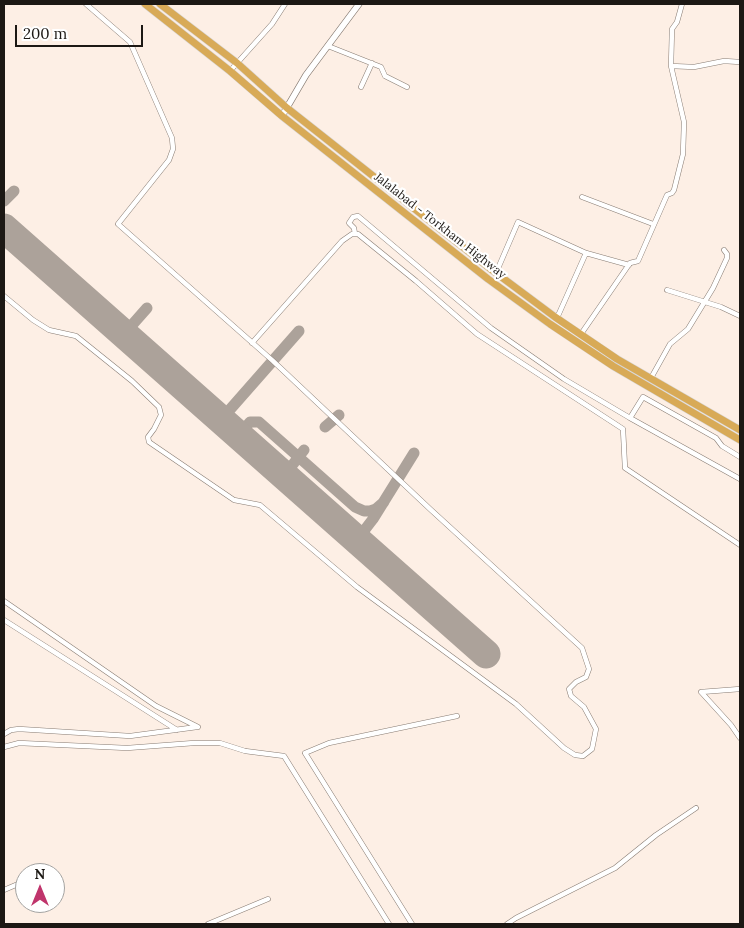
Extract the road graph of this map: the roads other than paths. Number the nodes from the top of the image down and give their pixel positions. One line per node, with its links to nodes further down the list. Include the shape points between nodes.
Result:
1 (86, 4): 30 (street, via 130,42 172,138 168,160 118,224)
2 (145, 4): 12 (highway, Jalalabad - Torkham Highway)
3 (160, 4): 9 (highway, Jalalabad - Torkham Highway)
4 (286, 4): 9 (street)
5 (359, 4): 7 (street)
6 (682, 4): 11 (street, via 672,29)
7 (328, 46): 10 (street); 15 (street)
8 (740, 62): 11 (street)
9 (237, 63): 12 (street); 15 (highway, Jalalabad - Torkham Highway)
10 (372, 63): 13 (street); 14 (street, via 381,67 385,76)
11 (671, 66): 18 (street, via 684,122 683,154 674,190 667,195)
12 (230, 71): 16 (highway, Jalalabad - Torkham Highway)
13 (362, 86)
14 (407, 87)
15 (287, 108): 16 (street); 23 (highway, Jalalabad - Torkham Highway)
16 (282, 116): 34 (highway, Jalalabad - Torkham Highway, via 550,324 613,366)
17 (582, 197): 18 (street)
18 (653, 224): 22 (street, via 638,261)
19 (355, 234): 30 (street, via 342,241); 32 (street, via 349,223 352,217 358,216 491,328 564,379); 37 (street, via 372,244 477,334 623,430 625,468)
20 (724, 250): 26 (street, via 727,258)
21 (586, 252): 22 (street); 23 (street, via 518,222); 28 (street)
22 (629, 265): 29 (street)
23 (496, 273): 28 (highway, Jalalabad - Torkham Highway)
24 (667, 290): 26 (street)
25 (4, 296): 30 (street, via 49,330 76,336 159,407 161,415 148,438 149,442 234,500 260,505 357,587 516,704 564,748 584,756 592,749 596,729 569,689 586,677 589,669 582,648)
26 (705, 302): 27 (street); 31 (street, via 688,329 670,344)
27 (740, 316)
28 (557, 318): 29 (highway, Jalalabad - Torkham Highway)
29 (580, 334): 31 (highway, Jalalabad - Torkham Highway)
30 (252, 343)
31 (651, 378): 33 (highway, Jalalabad - Torkham Highway)
32 (630, 418): 35 (street, via 643,397 716,438 722,446); 36 (street)
33 (740, 430)
34 (740, 440)
35 (740, 457)
36 (740, 479)
37 (740, 545)
38 (4, 601): 42 (street, via 156,706 198,727)
39 (4, 620): 42 (street)
40 (740, 689): 44 (street, via 701,692)
41 (458, 716): 50 (street, via 330,743 304,753)
42 (177, 730): 43 (street, via 130,736 19,729)
43 (4, 734)
44 (740, 738)
45 (4, 748): 49 (street, via 19,743 127,748 220,743 245,751 284,756)
46 (696, 808): 51 (street, via 615,868)
47 (268, 899): 48 (street)
48 (208, 924)
49 (389, 924)
50 (412, 924)
51 (507, 924)

